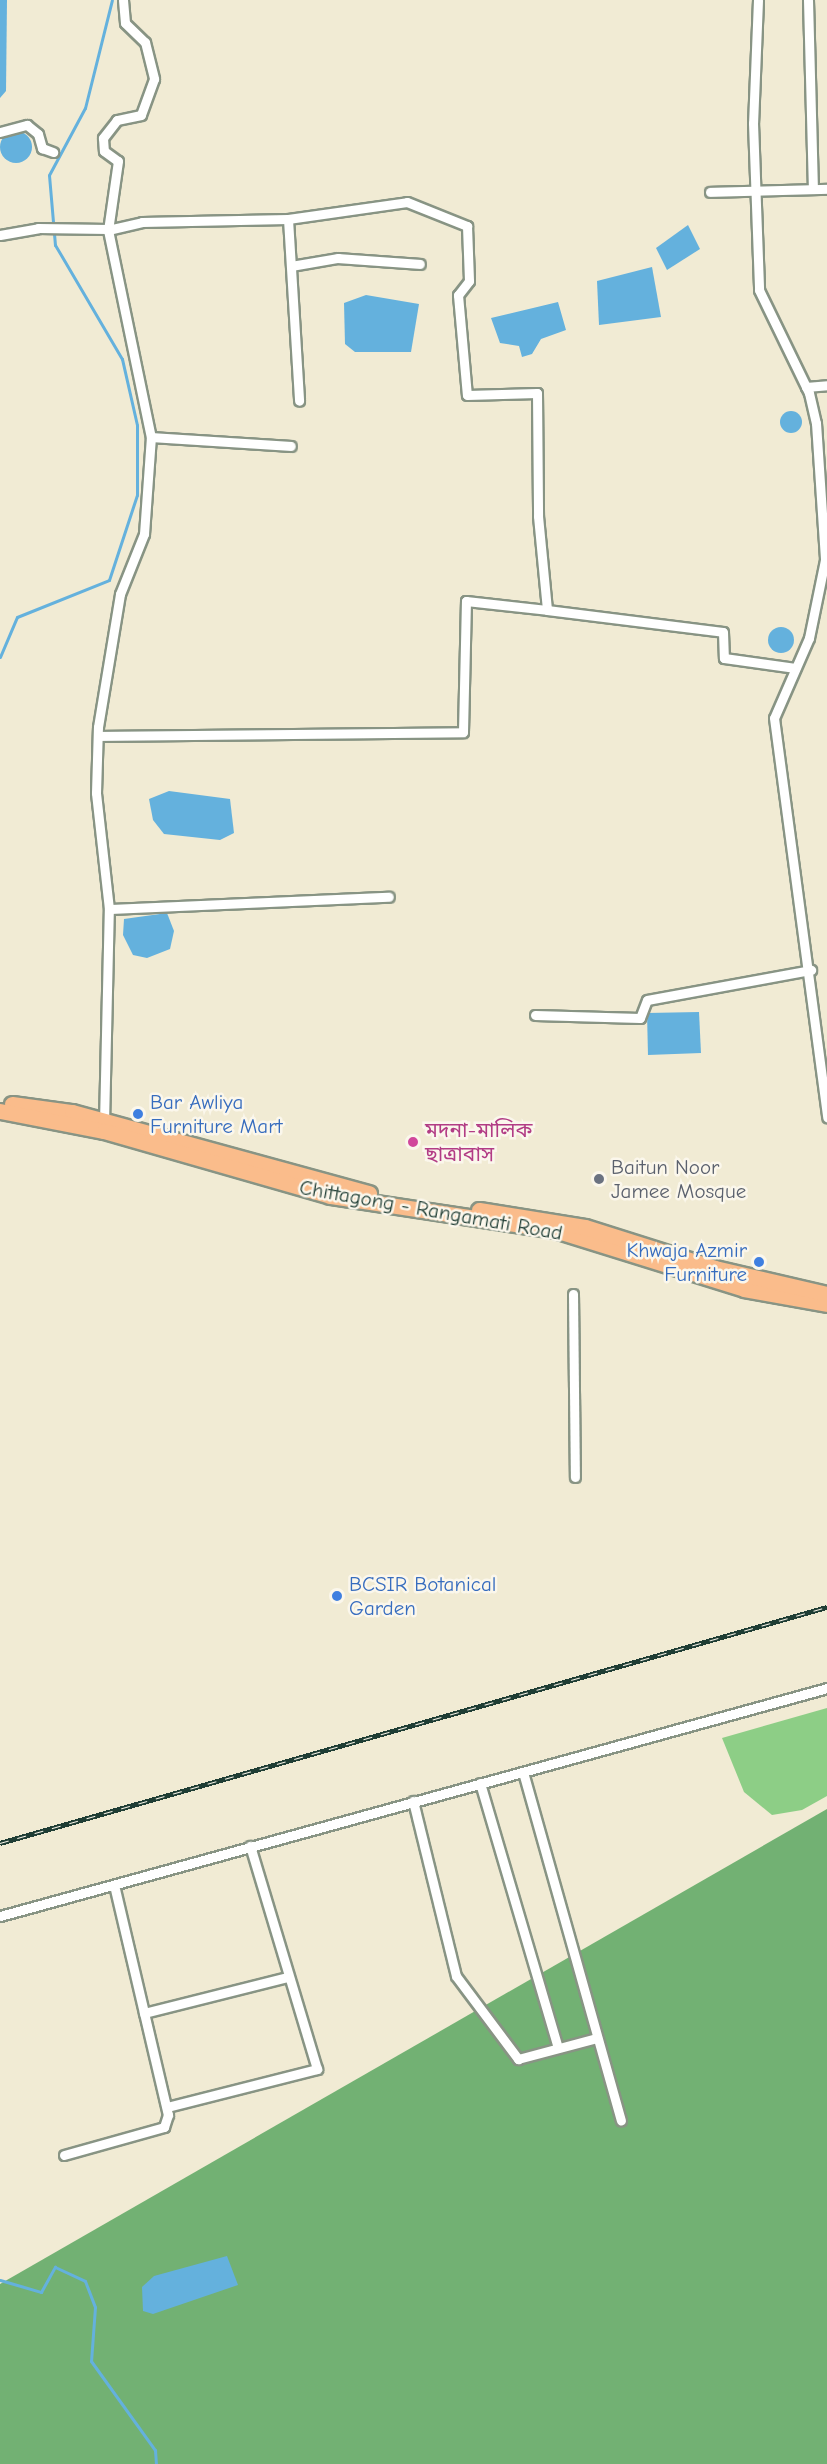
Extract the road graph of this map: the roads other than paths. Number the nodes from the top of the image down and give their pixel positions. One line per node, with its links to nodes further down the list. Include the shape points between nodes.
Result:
1 (123, 0): 11 (street, via 125,23 145,42 154,79 141,115 117,120 102,138 104,151 118,161)
2 (758, 0): 8 (street)
3 (807, 0): 6 (street)
4 (0, 132): 5 (street, via 27,125 38,134 42,148)
5 (53, 152)
6 (813, 189): 7 (street); 8 (street)
7 (827, 189)
8 (755, 191): 9 (street); 16 (street, via 759,290)
9 (710, 192)
10 (288, 219): 11 (street, via 142,222); 14 (street); 20 (street, via 407,202 467,226 469,281 458,296 467,395 537,393 538,516)
11 (108, 230): 12 (street, via 39,228); 18 (street)
12 (0, 235)
13 (420, 264): 14 (street, via 338,258)
14 (291, 266): 17 (street)
15 (827, 385): 16 (street)
16 (806, 387): 21 (street, via 816,423 825,561 809,638)
17 (299, 401)
18 (151, 437): 19 (street); 22 (street, via 144,534 120,594)
19 (291, 446)
20 (547, 610): 21 (street, via 723,632 724,658); 22 (street, via 466,601 463,732)
21 (795, 668): 25 (street, via 774,718)
22 (98, 736): 24 (street, via 96,793)
23 (389, 897): 24 (street)
24 (109, 909): 30 (street)
25 (811, 970): 26 (street, via 647,1000 640,1018); 29 (street)
26 (535, 1015)
27 (0, 1104): 30 (highway, Chittagong - Rangamati Road, via 38,1105)
28 (0, 1111): 30 (highway, Chittagong - Rangamati Road)
29 (827, 1117)
30 (104, 1125): 32 (highway, Chittagong - Rangamati Road, via 365,1193 530,1215); 33 (highway, Chittagong - Rangamati Road, via 330,1196 555,1230 744,1289)
31 (573, 1294): 34 (street)
32 (827, 1294)
33 (827, 1304)
34 (575, 1477)
35 (827, 1688): 36 (street)
36 (524, 1772): 37 (street); 44 (street)
37 (480, 1783): 38 (street); 45 (street)
38 (413, 1801): 39 (street); 45 (street, via 456,1976 518,2059)
39 (250, 1846): 40 (street); 42 (street)
40 (114, 1884): 41 (street); 43 (street)
41 (0, 1916)
42 (286, 1977): 43 (street); 46 (street, via 317,2069)
43 (144, 2013): 46 (street)
44 (597, 2038): 45 (street); 47 (street)
45 (558, 2048)
46 (167, 2107): 48 (street, via 164,2127)
47 (621, 2121)
48 (64, 2155)

